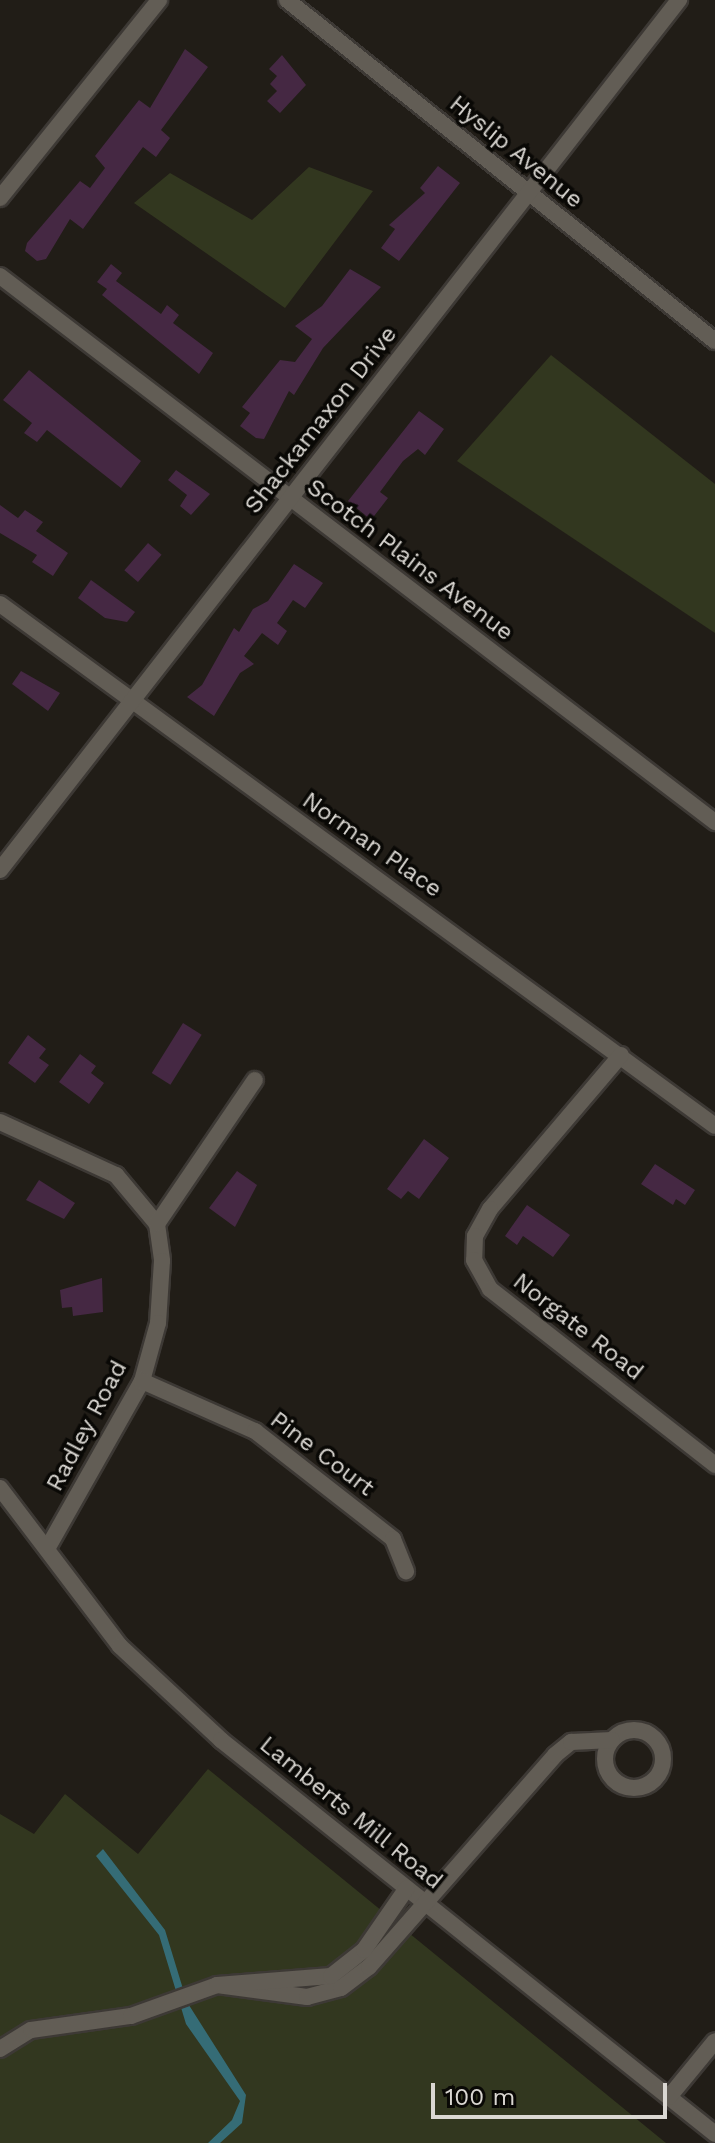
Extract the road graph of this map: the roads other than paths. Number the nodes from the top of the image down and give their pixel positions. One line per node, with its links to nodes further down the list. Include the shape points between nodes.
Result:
1 (159, 0): 5 (street)
2 (287, 0): 4 (street, Hyslip Avenue)
3 (679, 0): 4 (street, Shackamaxon Drive)
4 (529, 193): 7 (street, Hyslip Avenue); 8 (street, Shackamaxon Drive)
5 (0, 198)
6 (0, 276): 8 (street, Scotch Plains Avenue)
7 (715, 341)
8 (290, 499): 10 (street, Shackamaxon Drive); 11 (street, Scotch Plains Avenue)
9 (0, 604): 10 (street, Norman Place)
10 (130, 703): 12 (street, Shackamaxon Drive); 13 (street, Norman Place)
11 (715, 822)
12 (0, 870)
13 (621, 1055): 16 (street, Norman Place); 19 (street, Norgate Road, via 490,1209 475,1236 474,1260 490,1289)
14 (255, 1080): 17 (street)
15 (0, 1122): 17 (street, via 116,1175)
16 (715, 1126)
17 (157, 1224): 18 (street, Radley Road, via 158,1323)
18 (142, 1381): 21 (street, Radley Road); 22 (street, Pine Court, via 255,1431 393,1539)
19 (715, 1465)
20 (0, 1488): 21 (street, Lamberts Mill Road)
21 (47, 1549): 24 (street, Lamberts Mill Road, via 120,1646 221,1740)
22 (406, 1571)
23 (612, 1740): 25 (street, via 571,1742 555,1755)
24 (407, 1888): 25 (street, Lamberts Mill Road); 26 (street, via 364,1950 331,1976)
25 (422, 1901): 26 (street, via 369,1967 341,1988 297,1996); 29 (street, Lamberts Mill Road)
26 (217, 1985): 28 (street, via 131,2016 31,2030)
27 (715, 2041): 29 (street)
28 (0, 2049)
29 (669, 2097): 30 (street, Lamberts Mill Road)
30 (715, 2134)

